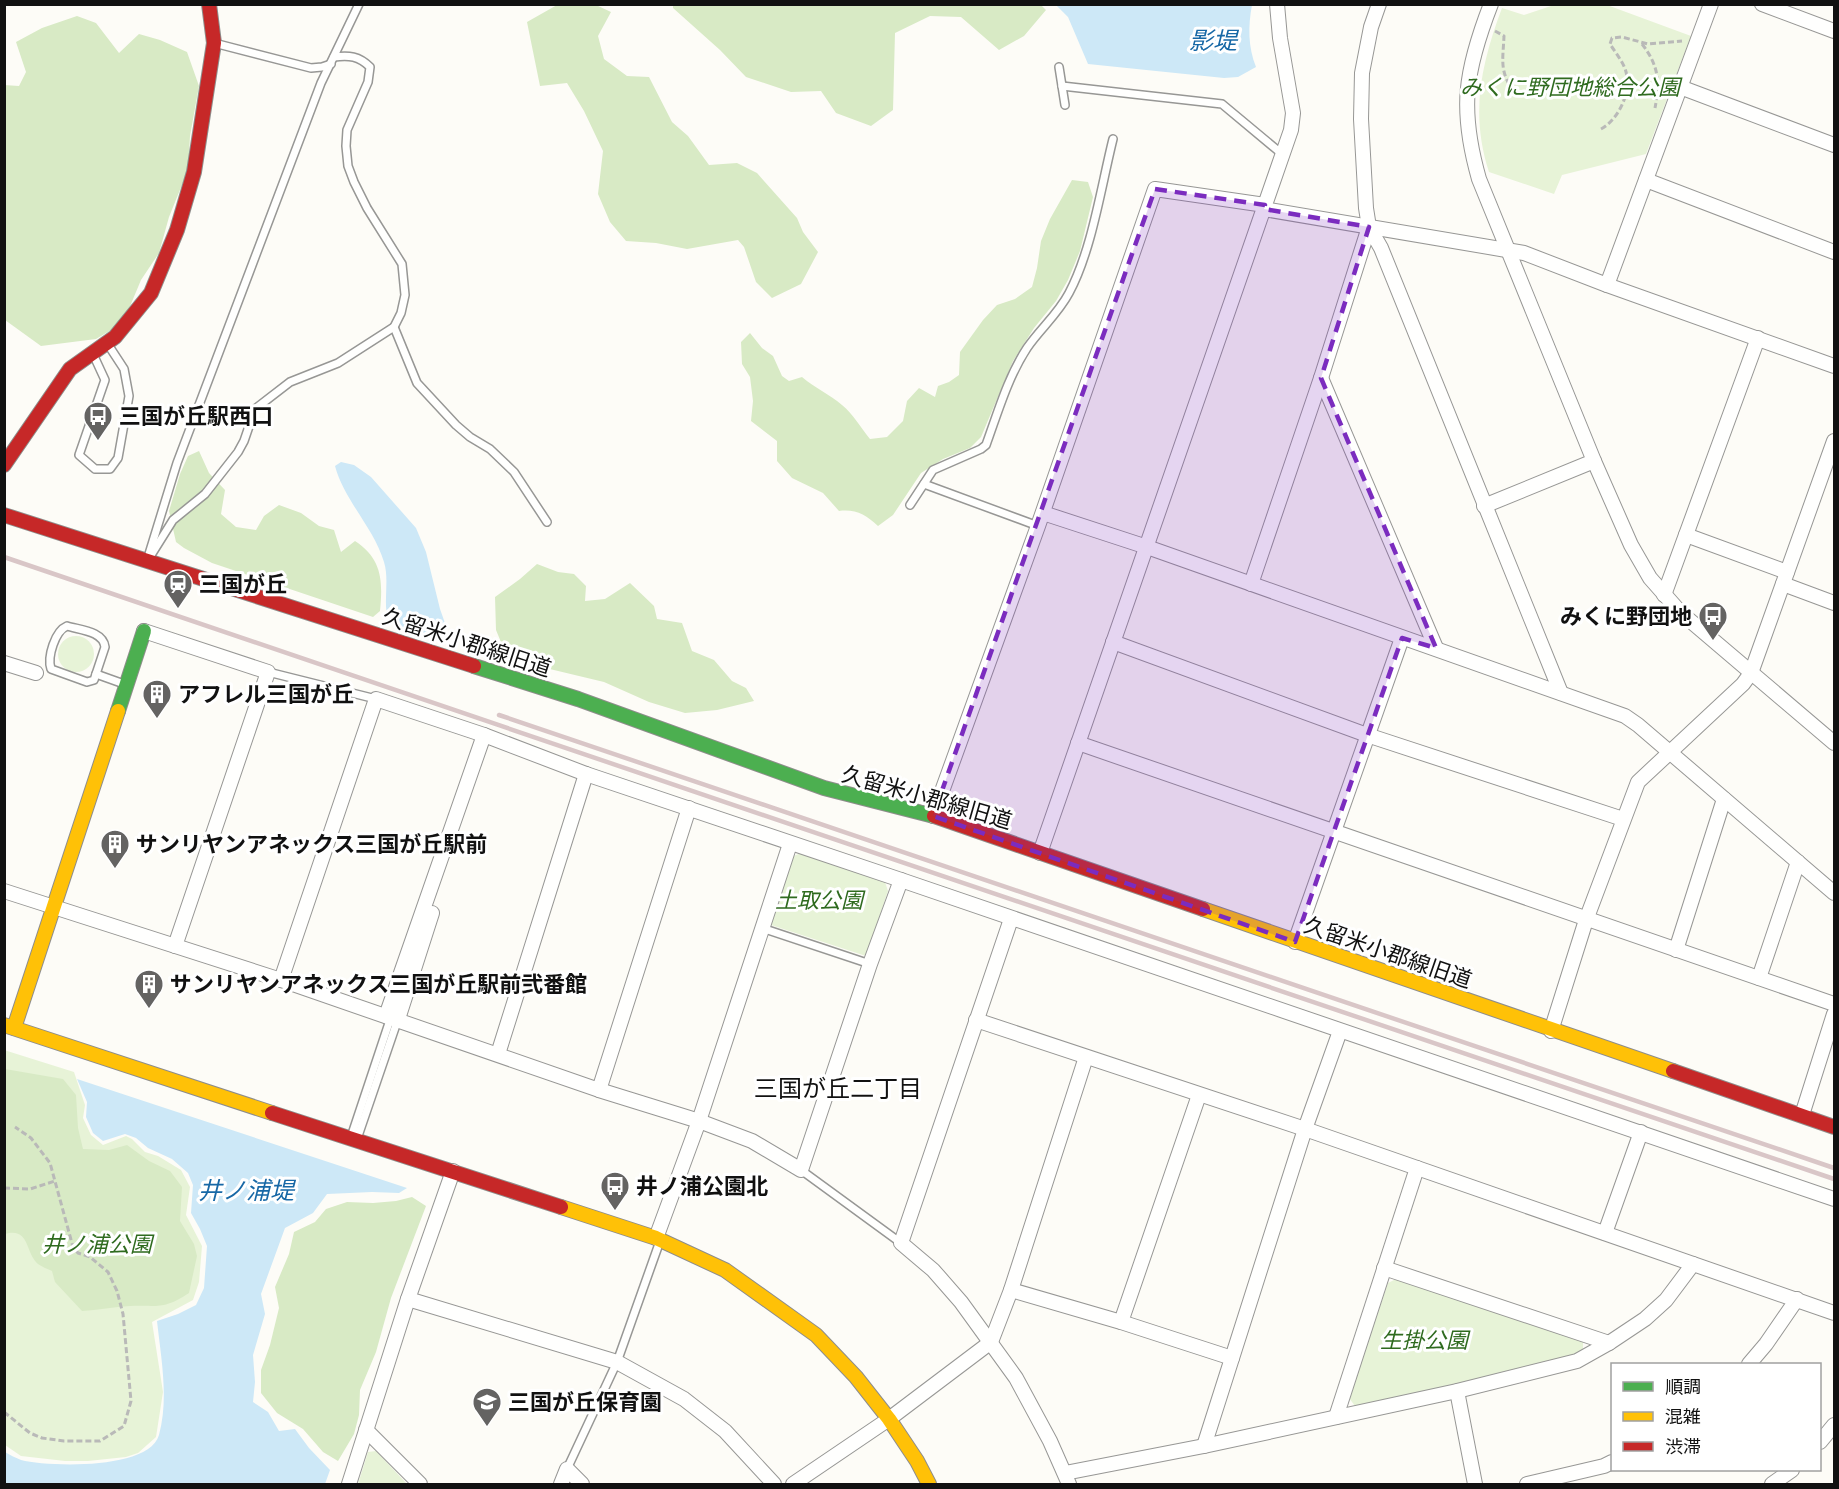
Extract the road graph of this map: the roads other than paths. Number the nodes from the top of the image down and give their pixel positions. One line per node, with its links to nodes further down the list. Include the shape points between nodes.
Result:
1 (209, 4): 9 (street)
2 (359, 4): 10 (lane)
3 (1277, 4): 17 (street, via 1293,113)
4 (1378, 4): 20 (street, via 1362,73 1361,119)
5 (1491, 4): 21 (street, via 1475,44 1466,96 1471,153)
6 (1711, 4): 13 (street)
7 (1762, 4): 8 (street)
8 (1834, 31)
9 (214, 43): 10 (lane, via 311,68); 26 (street, via 194,172 177,230 151,293)
10 (332, 60): 24 (lane, via 348,55 362,59 370,67 368,82 347,130 346,146 354,182 402,264 405,295); 43 (lane, via 177,463)
11 (1059, 67): 12 (lane)
12 (1062, 86): 14 (lane); 17 (lane, via 1222,104)
13 (1680, 87): 16 (street); 18 (street)
14 (1065, 105)
15 (1113, 139): 34 (lane, via 1089,237 1068,295 1016,366 986,445 933,470)
16 (1834, 145)
17 (1282, 154): 19 (street)
18 (1646, 180): 22 (street); 23 (street)
19 (1264, 207): 20 (street); 39 (street, via 1155,189); 42 (street)
20 (1369, 227): 21 (street); 29 (street); 37 (street, via 1381,248)
21 (1508, 250): 23 (street); 31 (street)
22 (1834, 252)
23 (1607, 285): 25 (street)
24 (394, 327): 40 (lane, via 417,383 456,425 490,448 514,472); 43 (lane, via 338,363 290,382 255,409 238,452 205,494 173,520)
25 (1758, 338): 28 (street); 41 (street)
26 (107, 343): 27 (street); 27 (lane, via 124,369 129,396 118,458 110,469 95,469 79,455 105,380)
27 (93, 353): 32 (street, via 70,369)
28 (1834, 363)
29 (1321, 378): 45 (street); 50 (street)
30 (1834, 441): 33 (street)
31 (1594, 461): 37 (street); 46 (street, via 1631,545)
32 (4, 465)
33 (1821, 481): 35 (street); 44 (street)
34 (924, 484): 36 (lane); 39 (lane)
35 (1834, 486)
36 (910, 505)
37 (1485, 506): 57 (street)
38 (4, 515): 43 (street, 久留米小郡線旧道)
39 (1040, 519): 42 (street); 67 (street)
40 (547, 522)
41 (1686, 535): 44 (street); 46 (street)
42 (1147, 547): 45 (street); 49 (street)
43 (147, 562): 67 (street, 久留米小郡線旧道, via 578,699 824,788)
44 (1785, 578): 47 (street); 54 (street)
45 (1251, 584): 48 (street)
46 (1664, 595): 54 (street)
47 (1834, 603)
48 (1402, 638): 50 (street); 59 (street)
49 (1113, 642): 59 (street); 61 (street)
50 (1436, 648): 57 (street)
51 (4, 663): 53 (street)
52 (268, 672): 56 (street, via 144,631); 58 (lane); 81 (street)
53 (36, 673)
54 (1751, 673): 62 (street); 63 (street)
55 (96, 674): 55 (lane, via 94,680 87,682 51,669 49,662 62,628 101,636 105,646); 56 (lane)
56 (127, 685): 76 (street)
57 (1561, 693): 63 (street, via 1625,716)
58 (376, 699): 60 (street); 85 (street)
59 (1367, 735): 68 (street); 69 (street)
60 (486, 736): 64 (street); 88 (street)
61 (1078, 743): 69 (street); 71 (street)
62 (1834, 743)
63 (1669, 752): 65 (street); 68 (street, via 1638,782)
64 (586, 774): 66 (street); 93 (street)
65 (1724, 799): 72 (street); 82 (street)
66 (689, 808): 70 (street); 95 (street)
67 (933, 816): 71 (street, 久留米小郡線旧道)
68 (1623, 819): 78 (street)
69 (1333, 830): 78 (street); 80 (street)
70 (790, 844): 73 (street); 79 (street)
71 (1040, 853): 80 (street, 久留米小郡線旧道)
72 (1798, 862): 75 (street); 84 (street)
73 (901, 880): 77 (street); 83 (street)
74 (4, 891): 76 (street)
75 (1834, 893)
76 (54, 906): 81 (street); 90 (street)
77 (1011, 919): 89 (street); 91 (street)
78 (1586, 920): 82 (street); 92 (street)
79 (762, 928): 83 (lane); 98 (street)
80 (1295, 942): 92 (street, 久留米小郡線旧道)
81 (175, 946): 85 (street)
82 (1676, 950): 84 (street)
83 (870, 964): 104 (street)
84 (1759, 978): 86 (street)
85 (281, 980): 88 (street)
86 (1834, 1004)
87 (1834, 1014): 97 (street)
88 (392, 1018): 93 (street); 102 (lane)
89 (976, 1020): 94 (street); 109 (street)
90 (9, 1027): 102 (street)
91 (1340, 1031): 100 (street); 101 (street)
92 (1551, 1031): 97 (street, 久留米小郡線旧道)
93 (498, 1054): 95 (street)
94 (1086, 1057): 96 (street); 112 (street)
95 (598, 1090): 98 (street)
96 (1199, 1095): 100 (street); 116 (street)
97 (1802, 1115): 99 (street, 久留米小郡線旧道)
98 (699, 1121): 104 (street, via 752,1141); 108 (street)
99 (1834, 1127)
100 (1305, 1129): 103 (street); 119 (street)
101 (1641, 1132): 106 (street); 107 (street)
102 (354, 1138): 105 (street)
103 (1417, 1168): 107 (street); 111 (street)
104 (801, 1170): 109 (lane)
105 (453, 1171): 108 (street); 113 (street)
106 (1834, 1199)
107 (1605, 1233): 110 (street)
108 (658, 1239): 120 (lane); 124 (street, via 725,1270 816,1335)
109 (901, 1243): 117 (street, via 933,1270)
110 (1693, 1264): 114 (street); 118 (street, via 1666,1300)
111 (1384, 1268): 118 (street); 123 (street)
112 (1011, 1290): 116 (street); 117 (street)
113 (408, 1299): 120 (street); 126 (street)
114 (1797, 1299): 115 (street); 121 (street)
115 (1834, 1313)
116 (1120, 1322): 119 (street)
117 (991, 1342): 124 (street); 132 (street, via 1016,1378)
118 (1609, 1343): 122 (street, via 1577,1360)
119 (1232, 1359): 128 (street)
120 (617, 1362): 130 (lane); 137 (street, via 684,1399 725,1431)
121 (1751, 1363)
122 (1457, 1391): 123 (street); 140 (street)
123 (1336, 1417): 128 (street)
124 (888, 1419): 138 (street); 139 (street)
125 (1834, 1425): 127 (street)
126 (366, 1430): 133 (street); 134 (street)
127 (1821, 1441)
128 (1204, 1446): 132 (street)
129 (1611, 1462): 141 (street)
130 (567, 1469): 135 (street); 136 (street)
131 (1791, 1471): 142 (street)
132 (1067, 1479)
133 (349, 1485)
134 (420, 1485)
135 (561, 1485)
136 (582, 1485)
137 (774, 1485)
138 (793, 1485)
139 (929, 1485)
140 (1475, 1485)
141 (1527, 1485)
142 (1772, 1485)

